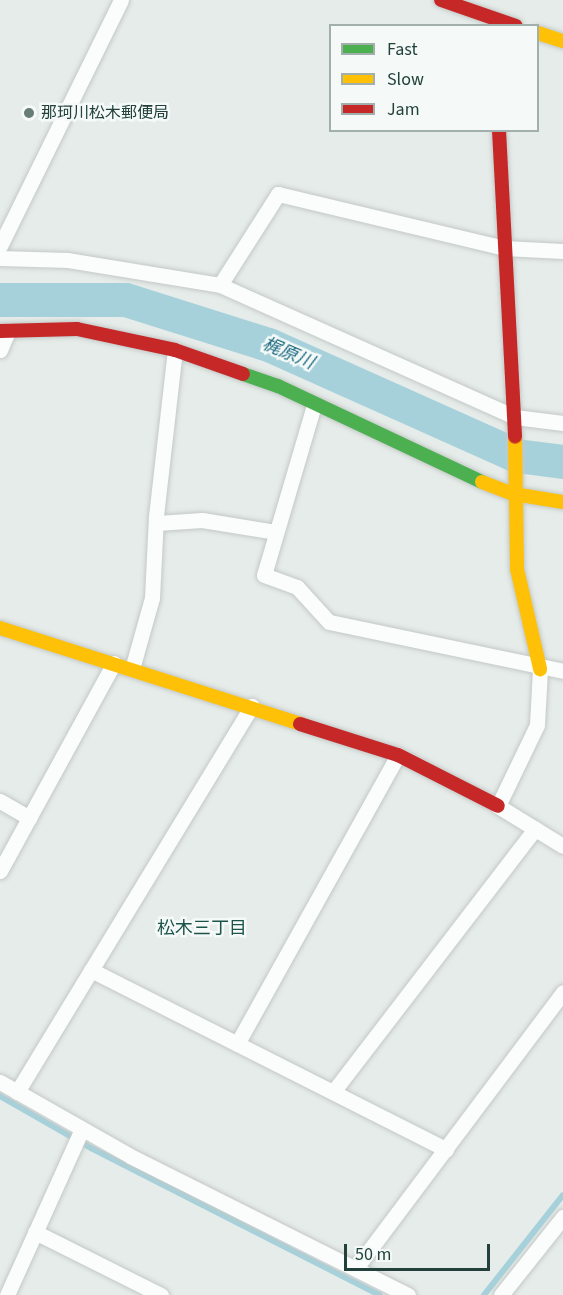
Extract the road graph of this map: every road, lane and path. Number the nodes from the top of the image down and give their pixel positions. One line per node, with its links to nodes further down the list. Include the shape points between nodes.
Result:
1 (121, 0): 8 (street)
2 (441, 0): 4 (street)
3 (493, 0): 4 (street)
4 (494, 22)
5 (539, 34): 6 (street)
6 (563, 41)
7 (499, 132): 9 (street)
8 (0, 246)
9 (504, 248): 10 (street); 12 (street, via 278,194); 17 (street)
10 (563, 251)
11 (0, 258): 12 (street, via 68,260)
12 (220, 285): 17 (street)
13 (4, 331): 14 (street); 15 (street, via 76,329)
14 (0, 350)
15 (175, 350): 16 (street, via 278,386); 21 (street)
16 (314, 405): 19 (street, via 461,475); 22 (street)
17 (515, 417): 18 (street); 19 (street)
18 (563, 423)
19 (514, 494): 20 (street); 26 (street, via 517,568)
20 (563, 502)
21 (157, 523): 22 (street, via 202,520); 25 (street, via 152,598)
22 (275, 532): 26 (street, via 264,575 297,587 329,621)
23 (0, 628): 24 (street)
24 (114, 663): 25 (street); 32 (street)
25 (132, 669): 28 (street)
26 (540, 669): 27 (street); 31 (street, via 537,724)
27 (563, 671)
28 (252, 706): 29 (street); 36 (street)
29 (398, 755): 31 (street); 38 (street)
30 (0, 801): 32 (street)
31 (498, 806): 33 (street)
32 (29, 818): 35 (street)
33 (535, 829): 34 (street); 41 (street)
34 (563, 846)
35 (0, 871)
36 (91, 970): 38 (street); 40 (street)
37 (563, 992): 43 (street)
38 (237, 1044): 41 (street)
39 (0, 1082): 40 (street)
40 (17, 1092): 42 (street)
41 (333, 1092): 43 (street)
42 (82, 1129): 45 (street); 46 (street)
43 (446, 1149): 46 (street)
44 (563, 1216): 50 (street)
45 (35, 1232): 47 (street); 48 (street)
46 (356, 1268): 49 (street)
47 (7, 1295)
48 (161, 1295)
49 (408, 1295)
50 (501, 1295)

